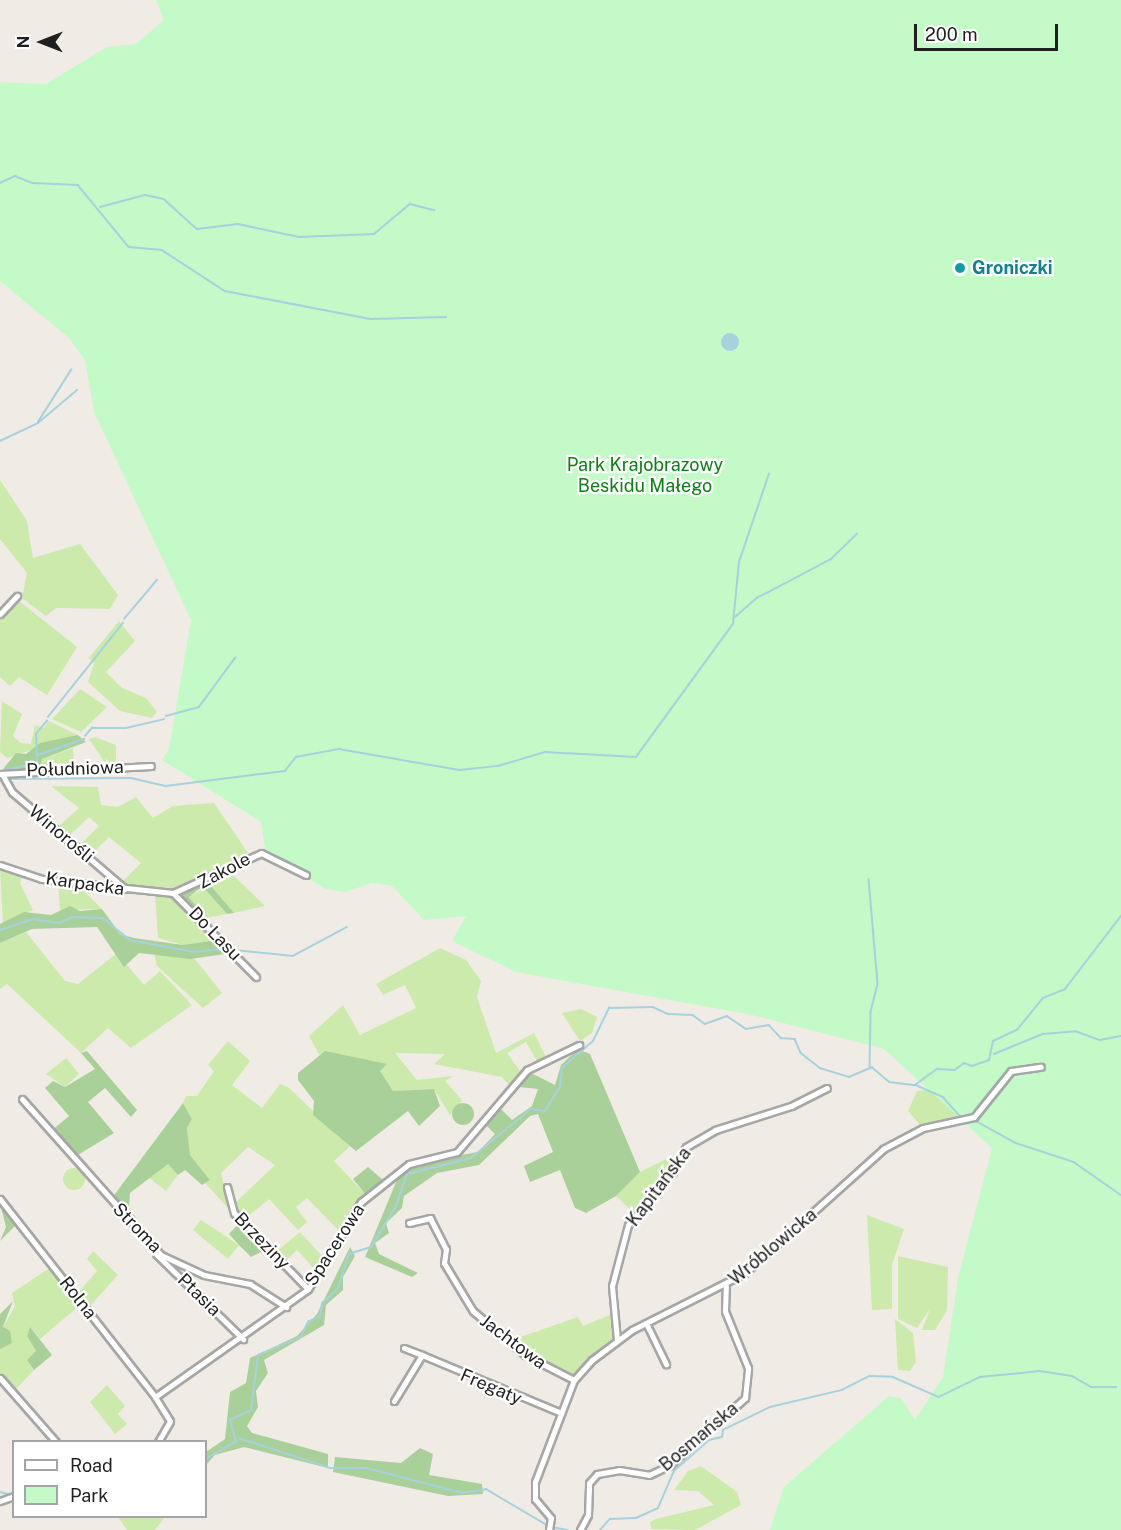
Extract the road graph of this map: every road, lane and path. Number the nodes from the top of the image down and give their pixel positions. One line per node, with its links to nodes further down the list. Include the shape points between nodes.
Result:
1 (17, 596): 2 (street)
2 (0, 614)
3 (151, 766): 4 (street, Południowa)
4 (1, 774): 7 (street, Winorośli, via 12,792)
5 (0, 865): 7 (street, Karpacka, via 42,879)
6 (306, 875): 8 (street, Zakole, via 261,853)
7 (126, 890): 8 (street, Karpacka)
8 (173, 893): 9 (street, Do Lasu)
9 (256, 977)
10 (579, 1045): 19 (street, Spacerowa, via 527,1070 457,1152 409,1164 361,1202)
11 (1041, 1067): 18 (street, Wróblowicka, via 1011,1071 974,1117 923,1128 883,1149)
12 (827, 1088): 23 (street, Kapitańska, via 791,1106 715,1130 686,1147 673,1172 628,1225 612,1286)
13 (22, 1099): 20 (street, Stroma, via 161,1255 204,1275 250,1284)
14 (227, 1187): 19 (street, Brzeziny, via 234,1213)
15 (0, 1199): 29 (street, Rolna)
16 (409, 1223): 28 (street, Jachtowa, via 430,1218 446,1249 444,1263 474,1311 525,1355)
17 (130, 1227): 22 (street, Ptasia)
18 (726, 1286): 21 (street, Wróblowicka); 35 (street, Bosmańska, via 725,1311 748,1368 745,1398 657,1472 597,1474 589,1483 588,1515)
19 (308, 1289): 20 (street, Spacerowa)
20 (286, 1306): 22 (street, Spacerowa)
21 (646, 1323): 23 (street, Wróblowicka); 26 (street)
22 (243, 1339): 29 (street, Spacerowa)
23 (617, 1340): 28 (street, Wróblowicka)
24 (404, 1348): 25 (street, Fregaty)
25 (422, 1355): 30 (street); 31 (street, Fregaty)
26 (666, 1364)
27 (0, 1378): 32 (street)
28 (574, 1380): 31 (street, Wróblowicka)
29 (155, 1397): 33 (street, via 170,1422)
30 (394, 1401)
31 (561, 1413): 34 (street, Wróblowicka, via 534,1486)
32 (54, 1440)
33 (159, 1440)
34 (550, 1528)
35 (580, 1530)

